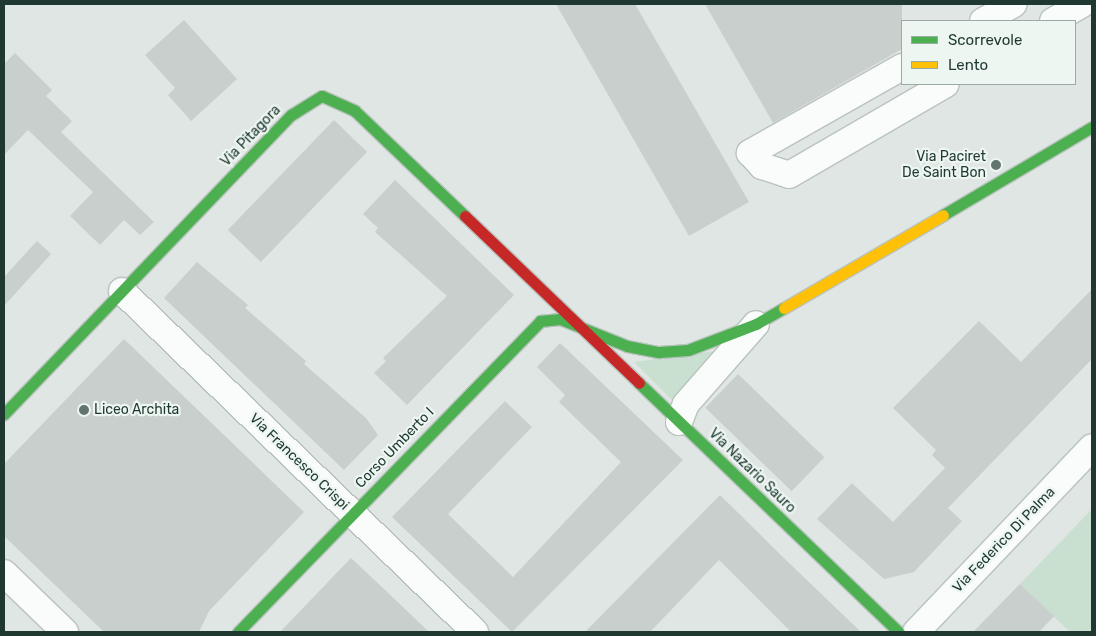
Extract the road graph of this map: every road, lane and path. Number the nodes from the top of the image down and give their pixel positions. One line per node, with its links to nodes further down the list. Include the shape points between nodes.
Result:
1 (1014, 4): 3 (street)
2 (1083, 4): 4 (street)
3 (985, 20)
4 (1055, 20)
5 (901, 68): 6 (street, via 750,153 762,166 789,175)
6 (944, 85)
7 (1092, 127): 9 (street, Corso Umberto I)
8 (122, 291): 10 (street, Via Pitagora, via 291,115 322,96 355,111); 11 (street, Via Pitagora); 14 (street, Via Francesco Crispi)
9 (756, 324): 10 (street, Corso Umberto I, via 688,350 659,352 627,346); 12 (street, via 686,404)
10 (586, 329): 12 (street, Via Nazario Sauro); 14 (street, Corso Umberto I, via 556,318 535,324)
11 (4, 414)
12 (679, 422): 19 (street, Via Nazario Sauro)
13 (1092, 447): 20 (street, Via Federico Di Palma)
14 (352, 514): 17 (street, Corso Umberto I); 18 (street, Via Francesco Crispi)
15 (4, 573): 16 (street)
16 (65, 632)
17 (238, 632)
18 (475, 632)
19 (899, 632)
20 (916, 632)

